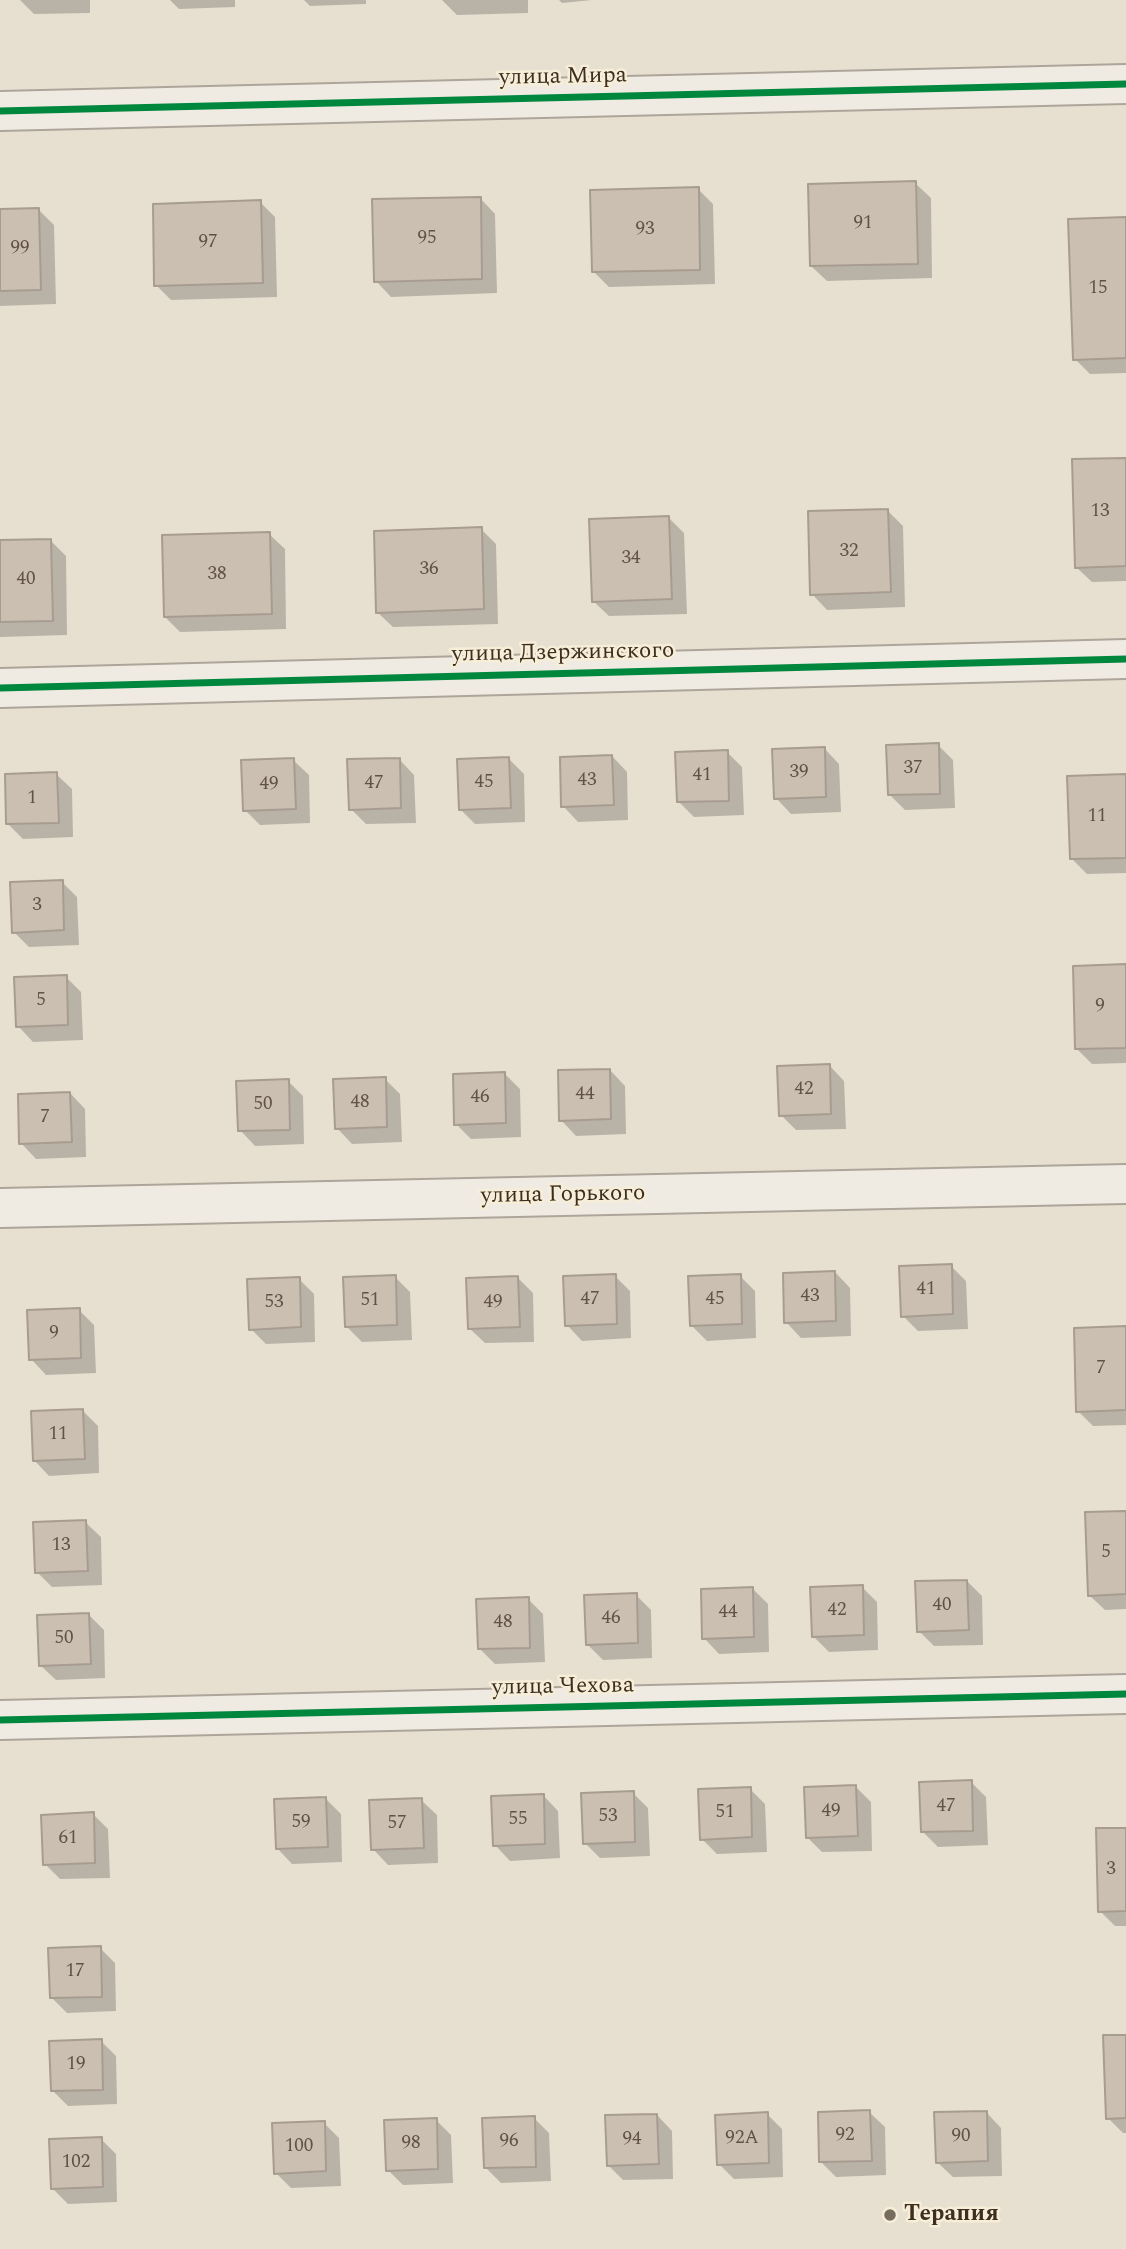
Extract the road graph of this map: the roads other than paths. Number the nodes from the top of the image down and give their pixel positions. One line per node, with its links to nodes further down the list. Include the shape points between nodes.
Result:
1 (1126, 84): 2 (street, улица Мира)
2 (0, 111)
3 (1126, 659): 4 (street, улица Дзержинского)
4 (0, 688)
5 (1126, 1184): 6 (street, улица Горького)
6 (0, 1208)
7 (1126, 1695): 8 (street, улица Чехова)
8 (0, 1720)

